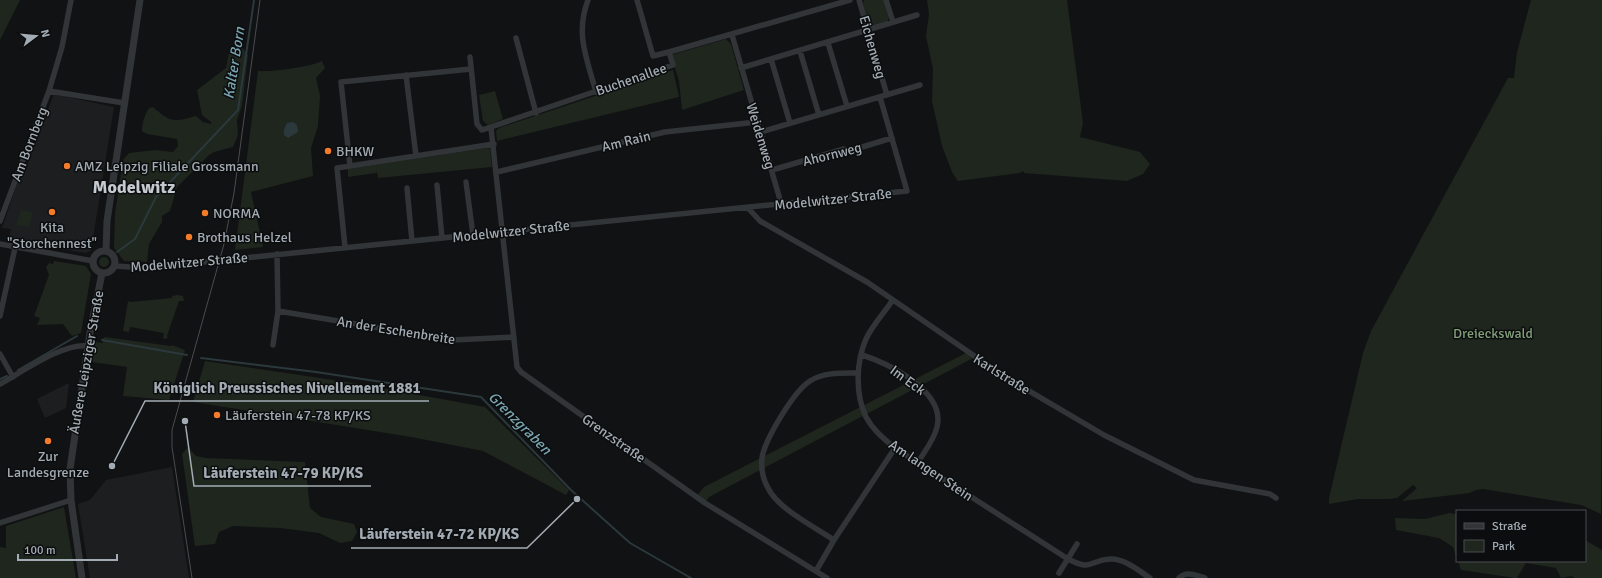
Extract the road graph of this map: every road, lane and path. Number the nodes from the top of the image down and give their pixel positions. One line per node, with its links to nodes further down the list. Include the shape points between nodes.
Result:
1 (71, 0): 22 (street, Am Bornberg, via 62,47)
2 (140, 0): 26 (street)
3 (588, 0): 23 (street, via 582,14 581,36)
4 (637, 0): 15 (street, via 653,56)
5 (850, 0): 11 (street, Buchenallee)
6 (859, 0): 10 (street, Eichenweg)
7 (886, 0): 9 (street)
8 (917, 15): 9 (street)
9 (892, 22): 10 (street)
10 (868, 30): 13 (street); 24 (street, Eichenweg)
11 (732, 34): 15 (street, Buchenallee); 18 (street, Weidenweg)
12 (516, 38): 28 (street)
13 (828, 43): 14 (street); 27 (street)
14 (800, 51): 17 (street); 29 (street)
15 (669, 52): 23 (street, Buchenallee, via 673,65)
16 (470, 57): 19 (street)
17 (770, 59): 18 (street); 31 (street)
18 (741, 68): 30 (street, Weidenweg)
19 (471, 69): 20 (street); 32 (street, via 477,124 482,130)
20 (406, 75): 36 (street); 37 (street, via 341,82)
21 (920, 85): 24 (street)
22 (49, 90): 26 (street, Am Bornberg); 46 (street, Am Bornberg)
23 (596, 92): 28 (street, Buchenallee)
24 (887, 95): 25 (street)
25 (880, 97): 27 (street); 34 (street, Eichenweg)
26 (124, 103): 54 (street, via 107,220)
27 (847, 106): 29 (street)
28 (536, 113): 32 (street, Buchenallee)
29 (818, 115): 31 (street)
30 (757, 122): 33 (street, Weidenweg); 39 (street, Am Rain, via 665,132)
31 (790, 123): 33 (street)
32 (491, 128): 35 (street, Grenzstraße)
33 (761, 132): 38 (street, Weidenweg)
34 (892, 138): 38 (street, Ahornweg); 43 (street, Eichenweg)
35 (494, 144): 36 (street); 39 (street, Grenzstraße)
36 (416, 156): 37 (street)
37 (350, 166): 52 (street, via 337,168)
38 (772, 170): 44 (street, Weidenweg)
39 (497, 172): 47 (street, Grenzstraße)
40 (466, 182): 48 (street)
41 (437, 185): 49 (street)
42 (407, 188): 50 (street)
43 (907, 191): 44 (street, Modelwitzer Straße)
44 (781, 204): 45 (street, Modelwitzer Straße)
45 (748, 208): 47 (street, Modelwitzer Straße); 59 (street, Karlstraße, via 760,221 867,282)
46 (0, 221)
47 (503, 232): 48 (street, Modelwitzer Straße); 62 (street, Grenzstraße)
48 (473, 235): 49 (street, Modelwitzer Straße)
49 (442, 238): 50 (street, Modelwitzer Straße)
50 (412, 241): 52 (street, Modelwitzer Straße)
51 (0, 244): 53 (street)
52 (345, 247): 55 (street, Modelwitzer Straße)
53 (15, 248): 56 (street); 61 (street)
54 (106, 251): 56 (street, via 96,254); 57 (street, via 114,256)
55 (277, 254): 57 (street, Modelwitzer Straße, via 145,268); 60 (street)
56 (93, 261): 58 (street, via 94,267)
57 (115, 266): 58 (street, via 110,272)
58 (102, 273): 64 (street, Äußere Leipziger Straße)
59 (892, 301): 66 (street, Am langen Stein, via 866,339); 72 (street, Karlstraße, via 1002,375 1104,435 1194,480 1270,494)
60 (278, 311): 62 (street, An der Eschenbreite, via 453,340); 63 (street)
61 (0, 316)
62 (514, 336): 78 (street, Grenzstraße, via 517,367 521,372 700,500)
63 (273, 345)
64 (88, 346): 68 (street, via 65,348); 73 (street, Äußere Leipziger Straße, via 70,460)
65 (0, 354): 68 (street)
66 (862, 355): 67 (street, Am langen Stein); 71 (street, Im Eck, via 880,360 898,371 928,393 936,408 938,427)
67 (858, 373): 70 (street, Am langen Stein, via 859,396 866,417 878,434); 75 (street, via 830,374 811,380 797,392 766,443 762,458 764,476 776,500)
68 (13, 377): 69 (street)
69 (0, 384)
70 (896, 448): 71 (street, Am langen Stein); 75 (street)
71 (918, 462): 77 (street, Am langen Stein)
72 (1276, 498)
73 (71, 500): 74 (street); 80 (street, Äußere Leipziger Straße)
74 (0, 523)
75 (834, 540): 78 (street)
76 (1077, 544): 77 (street)
77 (1068, 559): 79 (street); 82 (street, Am langen Stein, via 1081,565 1111,559 1122,561)
78 (816, 571): 81 (street, Grenzstraße)
79 (1059, 573)
80 (82, 578)
81 (827, 578)
82 (1150, 578)
83 (1179, 578): 84 (street, via 1194,573)
84 (1204, 578)

